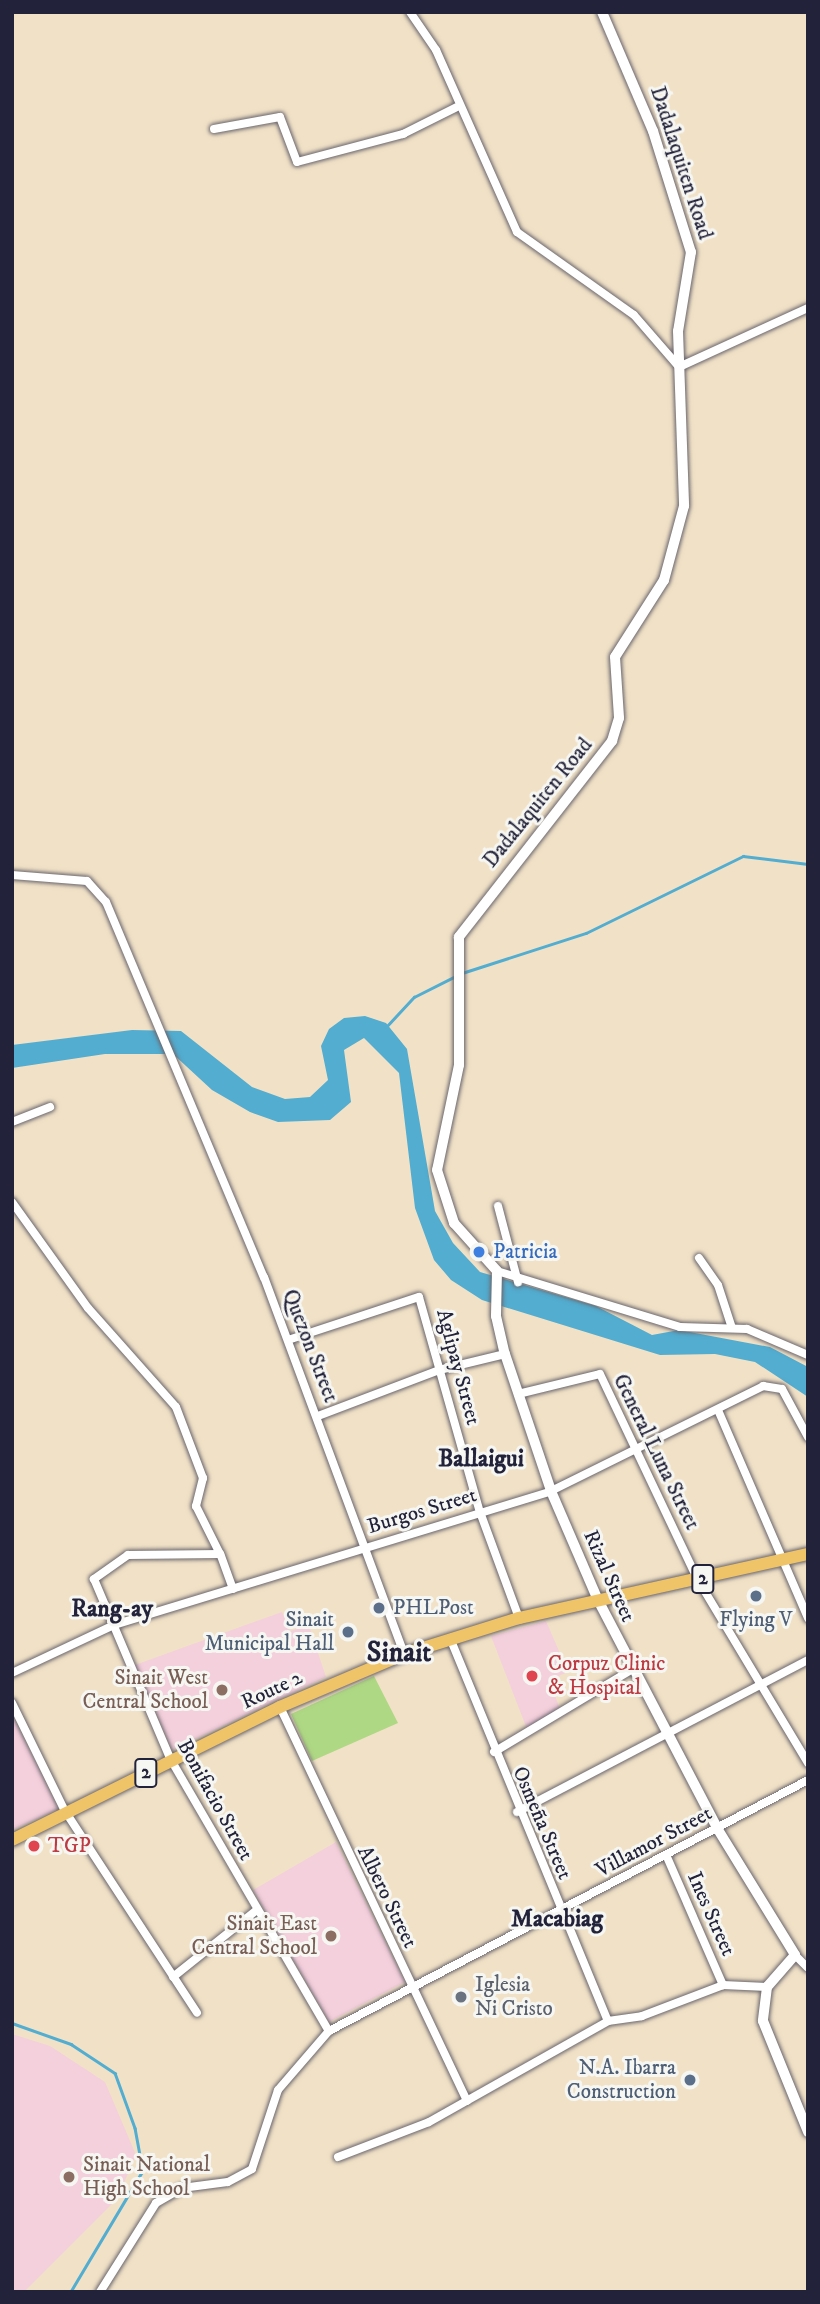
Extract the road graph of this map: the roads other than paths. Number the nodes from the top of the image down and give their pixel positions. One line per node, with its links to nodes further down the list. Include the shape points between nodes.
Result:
1 (410, 12): 3 (street, via 436,50)
2 (602, 12): 6 (street, Dadalaquiten Road, via 653,131 691,252 678,331)
3 (457, 107): 4 (street, via 403,134 296,162 280,117); 6 (street, via 520,237 634,315)
4 (214, 129)
5 (808, 307): 6 (street)
6 (679, 368): 13 (street, Dadalaquiten Road, via 684,506 664,580 615,657 617,730 459,937 459,1065 437,1170 454,1223)
7 (12, 875): 16 (street, Quezon Street, via 72,877 94,886 153,1023 195,1106)
8 (50, 1107): 9 (street)
9 (12, 1122)
10 (12, 1202): 28 (street, via 88,1308 176,1408 203,1478 195,1502)
11 (498, 1206): 14 (street)
12 (699, 1258): 15 (street, via 718,1285)
13 (497, 1271): 14 (street); 17 (street, Rizal Street, via 496,1316)
14 (518, 1282): 15 (street, via 680,1327)
15 (732, 1328): 18 (street)
16 (288, 1340): 19 (street, Aglipay Street, via 417,1295); 22 (street, Quezon Street)
17 (505, 1354): 19 (street); 20 (street, Rizal Street)
18 (808, 1354)
19 (439, 1370): 22 (street); 26 (street, Aglipay Street)
20 (518, 1394): 24 (street, General Luna Street, via 598,1373); 25 (street, Rizal Street)
21 (718, 1410): 23 (street, Burgos Street, via 755,1389 776,1385); 24 (street, Burgos Street); 30 (street)
22 (318, 1416): 27 (street, Quezon Street)
23 (808, 1437)
24 (635, 1450): 25 (street, Burgos Street); 31 (street, General Luna Street)
25 (551, 1491): 26 (street, Burgos Street); 33 (street, Rizal Street)
26 (480, 1512): 27 (street, Burgos Street); 34 (street, Aglipay Street)
27 (365, 1547): 32 (street, Burgos Street); 38 (street, Quezon Street)
28 (220, 1554): 32 (street); 36 (street, Bonifacio Street, via 133,1554 100,1571 94,1580)
29 (808, 1554): 30 (highway, Route 2 / 2)
30 (780, 1561): 31 (highway, Route 2 / 2); 35 (street)
31 (698, 1580): 33 (highway, Route 2 / 2); 42 (street, General Luna Street)
32 (233, 1589): 36 (street, Burgos Street)
33 (598, 1600): 34 (highway, Route 2 / 2); 40 (street, Rizal Street)
34 (519, 1618): 37 (highway, Route 2 / 2)
35 (808, 1618)
36 (114, 1625): 41 (street, Burgos Street); 47 (street, Bonifacio Street)
37 (450, 1638): 38 (highway, Route 2 / 2); 46 (street, Osmeña Street)
38 (404, 1654): 44 (highway, Route 2 / 2)
39 (808, 1660): 42 (street)
40 (631, 1670): 45 (street, Rizal Street); 46 (street)
41 (12, 1673)
42 (762, 1684): 45 (street); 48 (street, General Luna Street)
43 (12, 1703): 51 (street)
44 (280, 1707): 47 (highway, Route 2 / 2); 61 (street, Albero Street)
45 (665, 1732): 50 (street); 52 (street, Rizal Street)
46 (494, 1752): 50 (street, Osmeña Street)
47 (171, 1760): 51 (highway, Route 2 / 2); 55 (street, Bonifacio Street)
48 (808, 1763)
49 (808, 1780): 52 (street, Villamor Street)
50 (517, 1812): 56 (street, Osmeña Street)
51 (67, 1813): 53 (highway, Route 2 / 2); 59 (street)
52 (717, 1828): 54 (street, Villamor Street); 57 (street, Rizal Street)
53 (12, 1840)
54 (667, 1857): 56 (street, Villamor Street); 60 (street, Ines Street)
55 (257, 1910): 59 (street); 65 (street, Bonifacio Street)
56 (560, 1911): 61 (street, Villamor Street); 64 (street, Osmeña Street)
57 (795, 1955): 58 (street, Rizal Street); 62 (street)
58 (808, 1968)
59 (173, 1977): 63 (street)
60 (723, 1984): 62 (street); 64 (street, via 642,2016)
61 (411, 1987): 65 (street, Villamor Street); 66 (street, Albero Street)
62 (767, 1987): 67 (street, via 765,2033)
63 (197, 2013)
64 (608, 2021): 66 (street)
65 (329, 2031): 69 (street, via 278,2090 252,2169 228,2182 168,2194 144,2220)
66 (467, 2101): 68 (street, via 394,2138)
67 (808, 2132)
68 (338, 2157)
69 (100, 2292)

